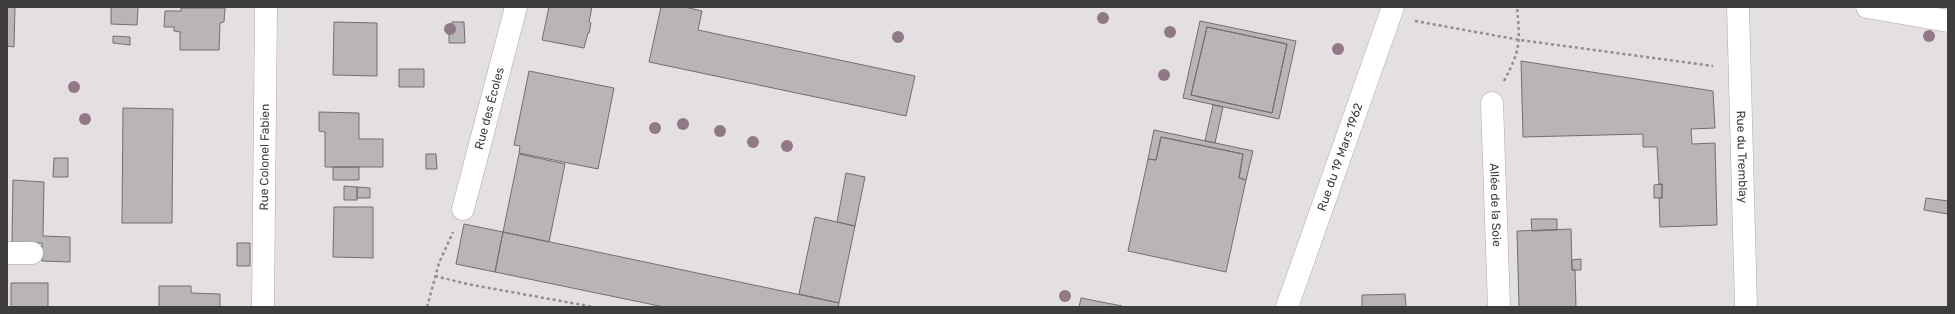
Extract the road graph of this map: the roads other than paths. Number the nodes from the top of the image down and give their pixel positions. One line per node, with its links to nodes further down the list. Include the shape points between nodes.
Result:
1 (266, 7): 11 (street, Rue Colonel Fabien)
2 (516, 7): 8 (street, Rue des Écoles)
3 (1738, 7): 14 (street, Rue du Tremblay)
4 (1867, 7): 6 (street)
5 (1392, 9): 12 (street, Rue du 19 Mars 1962)
6 (1948, 22)
7 (1492, 103): 13 (street, Allée de la Soie)
8 (463, 209)
9 (7, 252): 10 (street)
10 (32, 253)
11 (263, 307)
12 (1287, 307)
13 (1499, 307)
14 (1746, 307)

